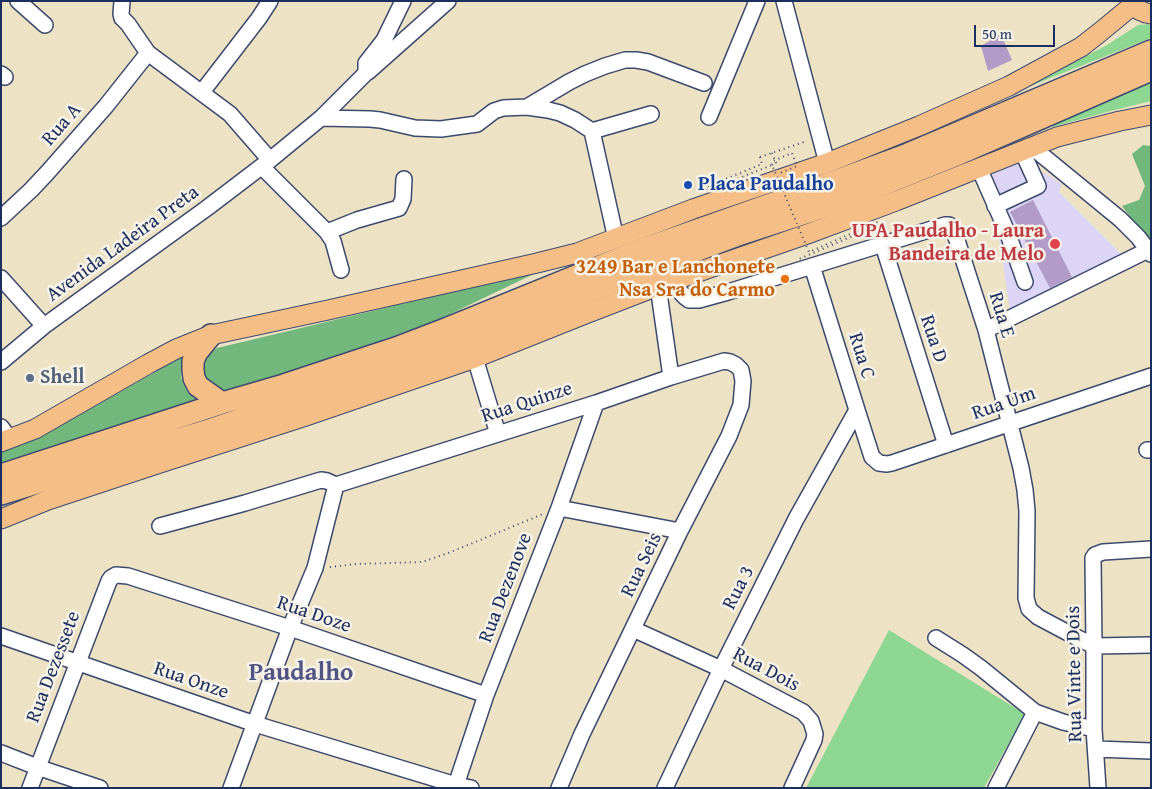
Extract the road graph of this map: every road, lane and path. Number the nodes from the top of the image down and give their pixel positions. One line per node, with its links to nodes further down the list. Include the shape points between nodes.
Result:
1 (18, 1): 10 (street)
2 (122, 1): 11 (street, via 122,18)
3 (270, 1): 15 (street)
4 (403, 1): 13 (street, via 384,40 366,63)
5 (448, 1): 13 (street, Avenida Ladeira Preta)
6 (757, 1): 19 (street)
7 (784, 1): 22 (street)
8 (1133, 3): 9 (main road, via 1139,10); 26 (main road, via 1099,34 1009,86)
9 (1151, 14)
10 (45, 25)
11 (148, 53): 15 (street); 33 (street, Rua A, via 47,173)
12 (1148, 61): 52 (highway, via 908,154 636,252 435,333 284,386); 61 (highway, via 959,154 839,202 674,259 433,355 212,429)
13 (366, 74): 20 (street, Avenida Ladeira Preta)
14 (704, 83): 16 (street, via 648,62 625,60 585,74)
15 (202, 92): 25 (street, via 230,114)
16 (527, 107): 20 (street, via 503,108 477,124 441,129 415,128 370,119); 21 (street, via 560,113)
17 (651, 114): 21 (street)
18 (1151, 115): 23 (main road, via 1057,137)
19 (709, 117)
20 (321, 118): 25 (street, Avenida Ladeira Preta)
21 (592, 131): 35 (street)
22 (820, 136): 24 (path); 26 (street)
23 (1027, 149): 29 (main road); 32 (street, via 1038,186); 37 (street, via 1120,219)
24 (772, 153): 27 (path, bridge, via 760,157 762,164 706,187 707,191); 28 (path)
25 (266, 163): 34 (street); 43 (street, Avenida Ladeira Preta)
26 (827, 163): 35 (main road)
27 (772, 165): 30 (path, bridge, via 773,161 792,153 797,166); 38 (path, bridge, via 809,252 879,224)
28 (778, 166)
29 (979, 168): 32 (street); 42 (main road, via 887,205)
30 (780, 173)
31 (404, 179): 34 (street, via 399,208)
32 (995, 206): 41 (street)
33 (1, 218)
34 (327, 232): 39 (street)
35 (616, 239): 45 (main road, via 537,263)
36 (883, 245): 38 (street); 44 (street, Rua E, via 949,225 954,231); 57 (street, Rua D)
37 (1149, 252): 44 (street)
38 (806, 263): 42 (street, via 699,300 689,300); 53 (street, Rua C)
39 (342, 270)
40 (1, 278): 43 (street)
41 (1025, 282)
42 (664, 284): 46 (main road); 49 (street)
43 (44, 326): 47 (street, Avenida Ladeira Preta)
44 (986, 330): 54 (street, Rua E)
45 (211, 335): 52 (highway, via 197,352 194,378 198,386); 56 (main road, via 176,349 35,429)
46 (476, 358): 55 (street); 63 (main road, via 57,497)
47 (1, 362)
48 (730, 362): 49 (street, Rua Quinze); 65 (street, Rua Seis, via 741,370 741,405 729,436)
49 (672, 376): 51 (street, Rua Quinze)
50 (1151, 376): 54 (street, Rua Um)
51 (596, 402): 55 (street, Rua Quinze); 62 (street, Rua Dezenove)
52 (222, 403): 59 (highway)
53 (857, 410): 58 (street, Rua C); 76 (street, Rua 3, via 796,519)
54 (1009, 423): 57 (street, Rua Um); 74 (street, Rua E, via 1025,490 1026,598 1029,608 1038,617)
55 (498, 434): 60 (street, Rua Quinze)
56 (4, 436)
57 (946, 445): 58 (street, Rua Um, via 887,464)
58 (872, 457)
59 (1, 475)
60 (336, 485): 64 (street, via 321,480); 67 (street)
61 (1, 494)
62 (559, 508): 65 (street); 67 (path, via 422,562); 77 (street, Rua Dezenove)
63 (1, 519)
64 (160, 526)
65 (680, 531): 70 (street, Rua Seis)
66 (1151, 549): 74 (street, Rua Vinte e Dois, via 1103,552 1092,560)
67 (315, 568): 69 (street)
68 (128, 576): 69 (street, Rua Doze); 75 (street, Rua Dezessete, via 116,575 109,581)
69 (290, 628): 77 (street, Rua Doze); 79 (street)
70 (633, 628): 76 (street, Rua Dois); 89 (street, Rua Seis)
71 (1, 636): 75 (street, Rua Onze)
72 (936, 638): 78 (street, via 964,655)
73 (1151, 645): 74 (street)
74 (1094, 646): 80 (street, Rua Vinte e Dois)
75 (77, 663): 79 (street, Rua Onze); 84 (street, Rua Dezessete)
76 (721, 669): 90 (street, Rua 3); 91 (street, Rua Dois, via 803,712 811,722 814,740)
77 (486, 695): 85 (street, Rua Dezenove)
78 (1035, 712): 80 (street); 92 (street)
79 (255, 724): 85 (street, Rua Onze); 88 (street)
80 (1094, 729): 81 (street, Rua Vinte e Dois)
81 (1096, 749): 82 (street); 93 (street, Rua Vinte e Dois)
82 (1151, 751)
83 (1, 753): 84 (street)
84 (37, 767): 86 (street, Rua Dezessete); 87 (street)
85 (461, 787)
86 (30, 788)
87 (100, 788)
88 (231, 788)
89 (559, 788)
90 (665, 788)
91 (792, 788)
92 (996, 788)
93 (1098, 788)

